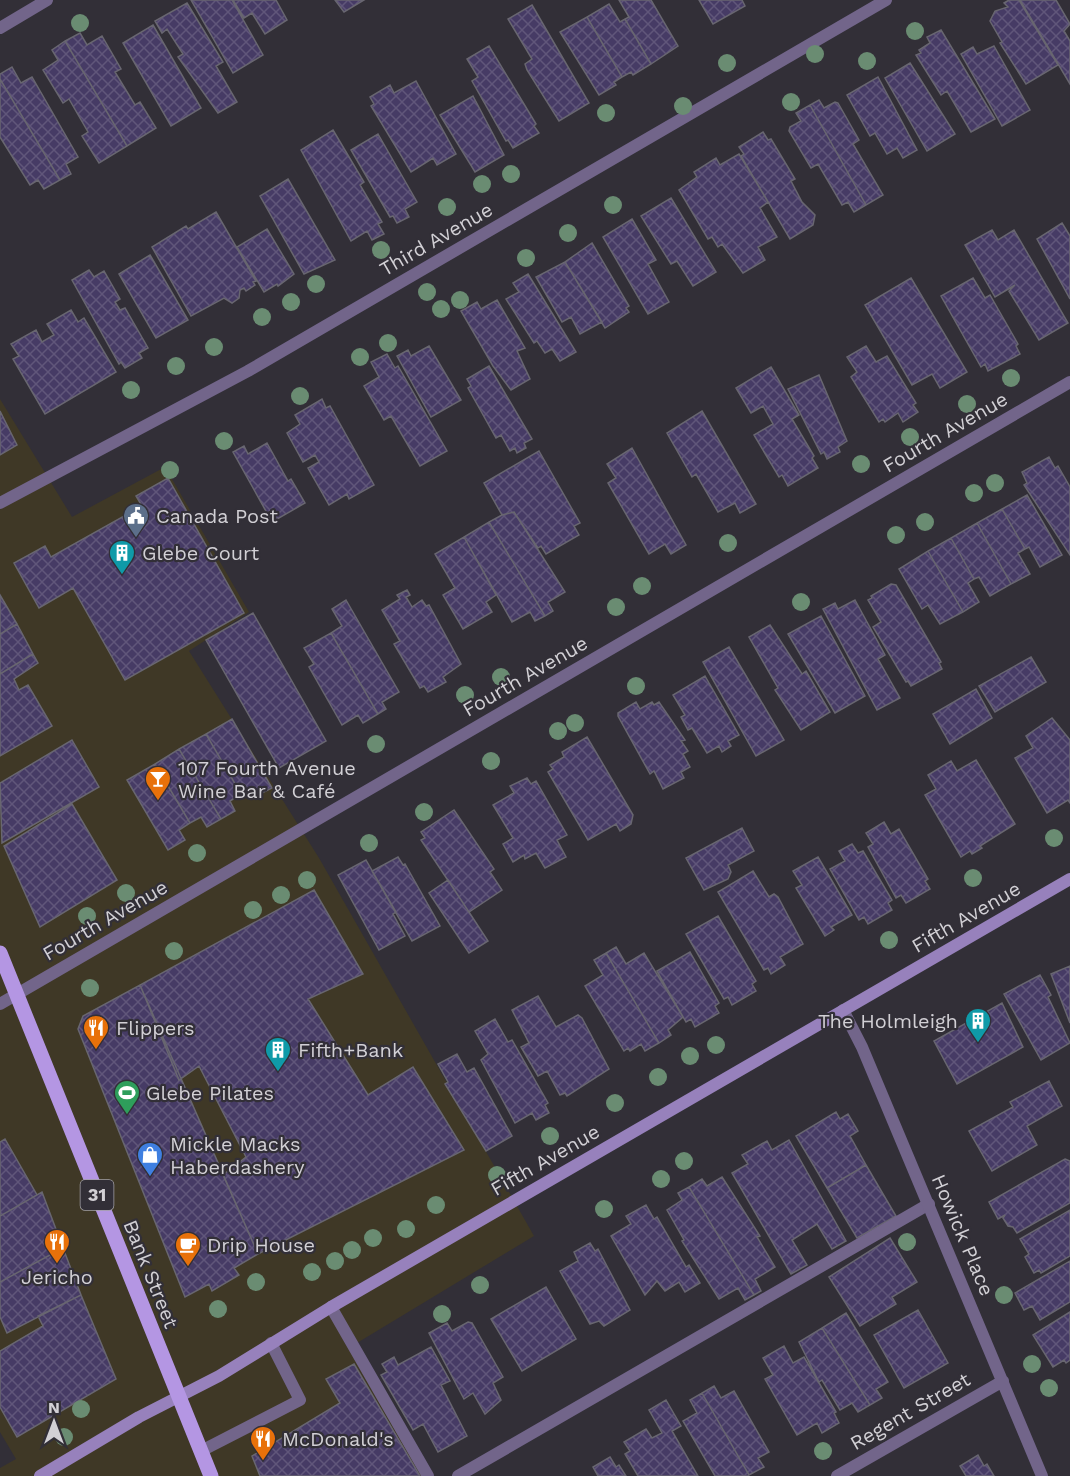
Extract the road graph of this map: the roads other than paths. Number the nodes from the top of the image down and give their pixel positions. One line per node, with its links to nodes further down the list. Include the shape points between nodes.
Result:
1 (47, 0): 3 (street)
2 (886, 0): 5 (street, Third Avenue, via 248,371)
3 (0, 28)
4 (1070, 382): 8 (street, Fourth Avenue)
5 (0, 503)
6 (1070, 879): 10 (street, Fifth Avenue)
7 (0, 953): 8 (main road, Bank Street / 31)
8 (17, 994): 9 (street, Fourth Avenue); 15 (main road, Bank Street / 31)
9 (0, 1004)
10 (843, 1010): 11 (street, Howick Place); 12 (street, Fifth Avenue)
11 (929, 1204): 14 (street, Howick Place); 20 (street)
12 (331, 1307): 13 (street, Fifth Avenue); 19 (street)
13 (271, 1343): 15 (street, Fifth Avenue); 16 (street, via 300,1400)
14 (1003, 1381): 21 (street, Regent Street); 22 (street, Howick Place)
15 (179, 1396): 16 (main road, Bank Street / 31); 17 (street, Fifth Avenue)
16 (201, 1451): 18 (main road, Bank Street / 31)
17 (40, 1476)
18 (211, 1476)
19 (428, 1476)
20 (458, 1476)
21 (837, 1476)
22 (1042, 1476)

